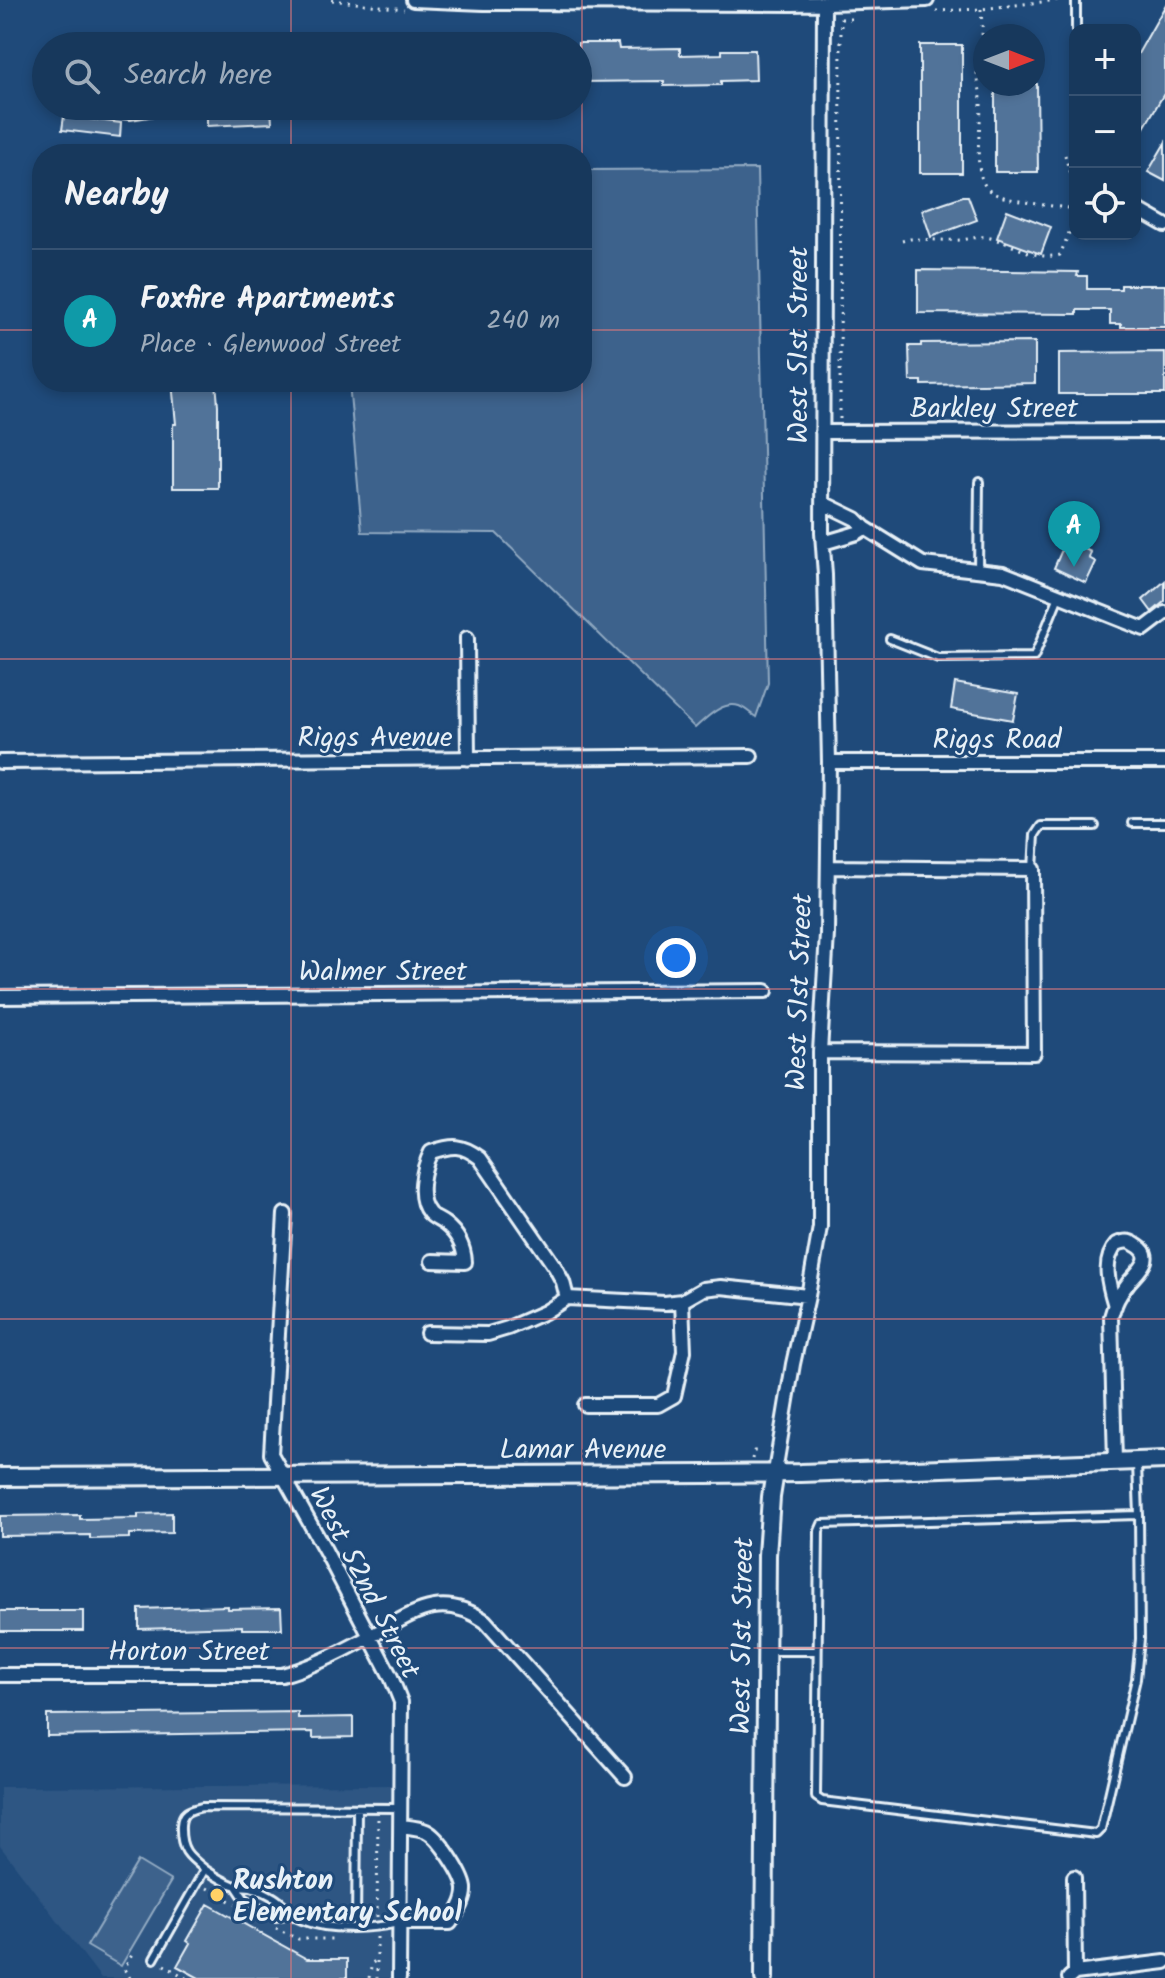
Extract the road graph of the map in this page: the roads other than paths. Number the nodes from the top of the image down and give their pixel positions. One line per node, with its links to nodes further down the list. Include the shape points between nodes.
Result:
1 (413, 0): 3 (street)
2 (1076, 0): 7 (lane)
3 (742, 2): 4 (street)
4 (793, 2): 5 (street)
5 (824, 4): 6 (street); 11 (street, West 51st Street)
6 (928, 6)
7 (1076, 24)
8 (1141, 211): 9 (street)
9 (1165, 225)
10 (1165, 431): 11 (street, Barkley Street)
11 (822, 432): 13 (street, West 51st Street)
12 (979, 482): 16 (lane)
13 (823, 503): 14 (street); 15 (street, West 51st Street)
14 (865, 528): 15 (street); 16 (street, via 923,564)
15 (823, 543): 24 (street, West 51st Street)
16 (978, 570): 17 (street, via 1003,573)
17 (1059, 596): 18 (street, via 1144,629); 20 (lane, via 1034,657 938,658)
18 (1165, 613)
19 (467, 638): 22 (street)
20 (890, 639)
21 (751, 756): 22 (street, Riggs Avenue)
22 (468, 759): 23 (street, Riggs Avenue)
23 (0, 762)
24 (829, 762): 25 (street, Riggs Road); 29 (street, West 51st Street)
25 (1165, 762)
26 (1132, 823): 27 (lane)
27 (1165, 823)
28 (1095, 826): 30 (lane, via 1041,826 1035,835)
29 (828, 867): 30 (street); 33 (street, West 51st Street)
30 (1033, 869): 33 (street, via 1034,1053)
31 (766, 991): 32 (street, Walmer Street)
32 (0, 997)
33 (820, 1052): 36 (street, West 51st Street, via 820,1227)
34 (285, 1214): 46 (street, West 52nd Street, via 270,1449)
35 (432, 1261): 37 (street, via 465,1262 455,1232 430,1215 424,1204 424,1165 431,1152 466,1148 480,1158 555,1267)
36 (808, 1296): 38 (street, via 721,1287 703,1289); 45 (street, West 51st Street)
37 (567, 1298): 38 (street); 40 (street, via 488,1334)
38 (682, 1301): 41 (street, via 684,1351 674,1396 658,1405)
39 (1115, 1306): 39 (street, via 1144,1264 1142,1250 1132,1243 1120,1242 1109,1255); 43 (street)
40 (427, 1333)
41 (585, 1405)
42 (1165, 1460): 44 (street, Lamar Avenue)
43 (1115, 1461): 44 (street, Lamar Avenue); 45 (street, Lamar Avenue)
44 (1137, 1461): 48 (lane)
45 (775, 1472): 46 (street, Lamar Avenue); 50 (street, West 51st Street)
46 (283, 1475): 47 (street, Lamar Avenue); 49 (street, West 52nd Street)
47 (0, 1477)
48 (1139, 1515): 51 (lane, via 822,1524); 51 (lane, via 1136,1679 1096,1834 822,1801 816,1797)
49 (370, 1637): 52 (street, Horton Street, via 282,1675); 53 (street, Horton Street, via 429,1608 459,1607 474,1614); 54 (street, West 52nd Street, via 401,1702)
50 (766, 1651): 51 (lane); 67 (street, West 51st Street)
51 (817, 1651)
52 (0, 1675)
53 (625, 1777)
54 (401, 1808): 55 (lane); 56 (street, West 52nd Street)
55 (357, 1809): 57 (lane, via 190,1810 181,1820 183,1847); 62 (lane)
56 (401, 1826): 61 (street, West 52nd Street); 61 (street, via 427,1831 440,1843 465,1889 450,1923)
57 (205, 1869): 59 (lane); 63 (lane)
58 (1074, 1877): 65 (street)
59 (236, 1886): 60 (lane, via 281,1901); 60 (lane, via 244,1898 275,1917)
60 (290, 1914): 62 (lane, via 320,1925)
61 (399, 1923): 62 (lane); 66 (street, West 52nd Street)
62 (356, 1927)
63 (154, 1959)
64 (1165, 1962): 65 (street)
65 (1072, 1976)
66 (399, 1978)
67 (764, 1978)

